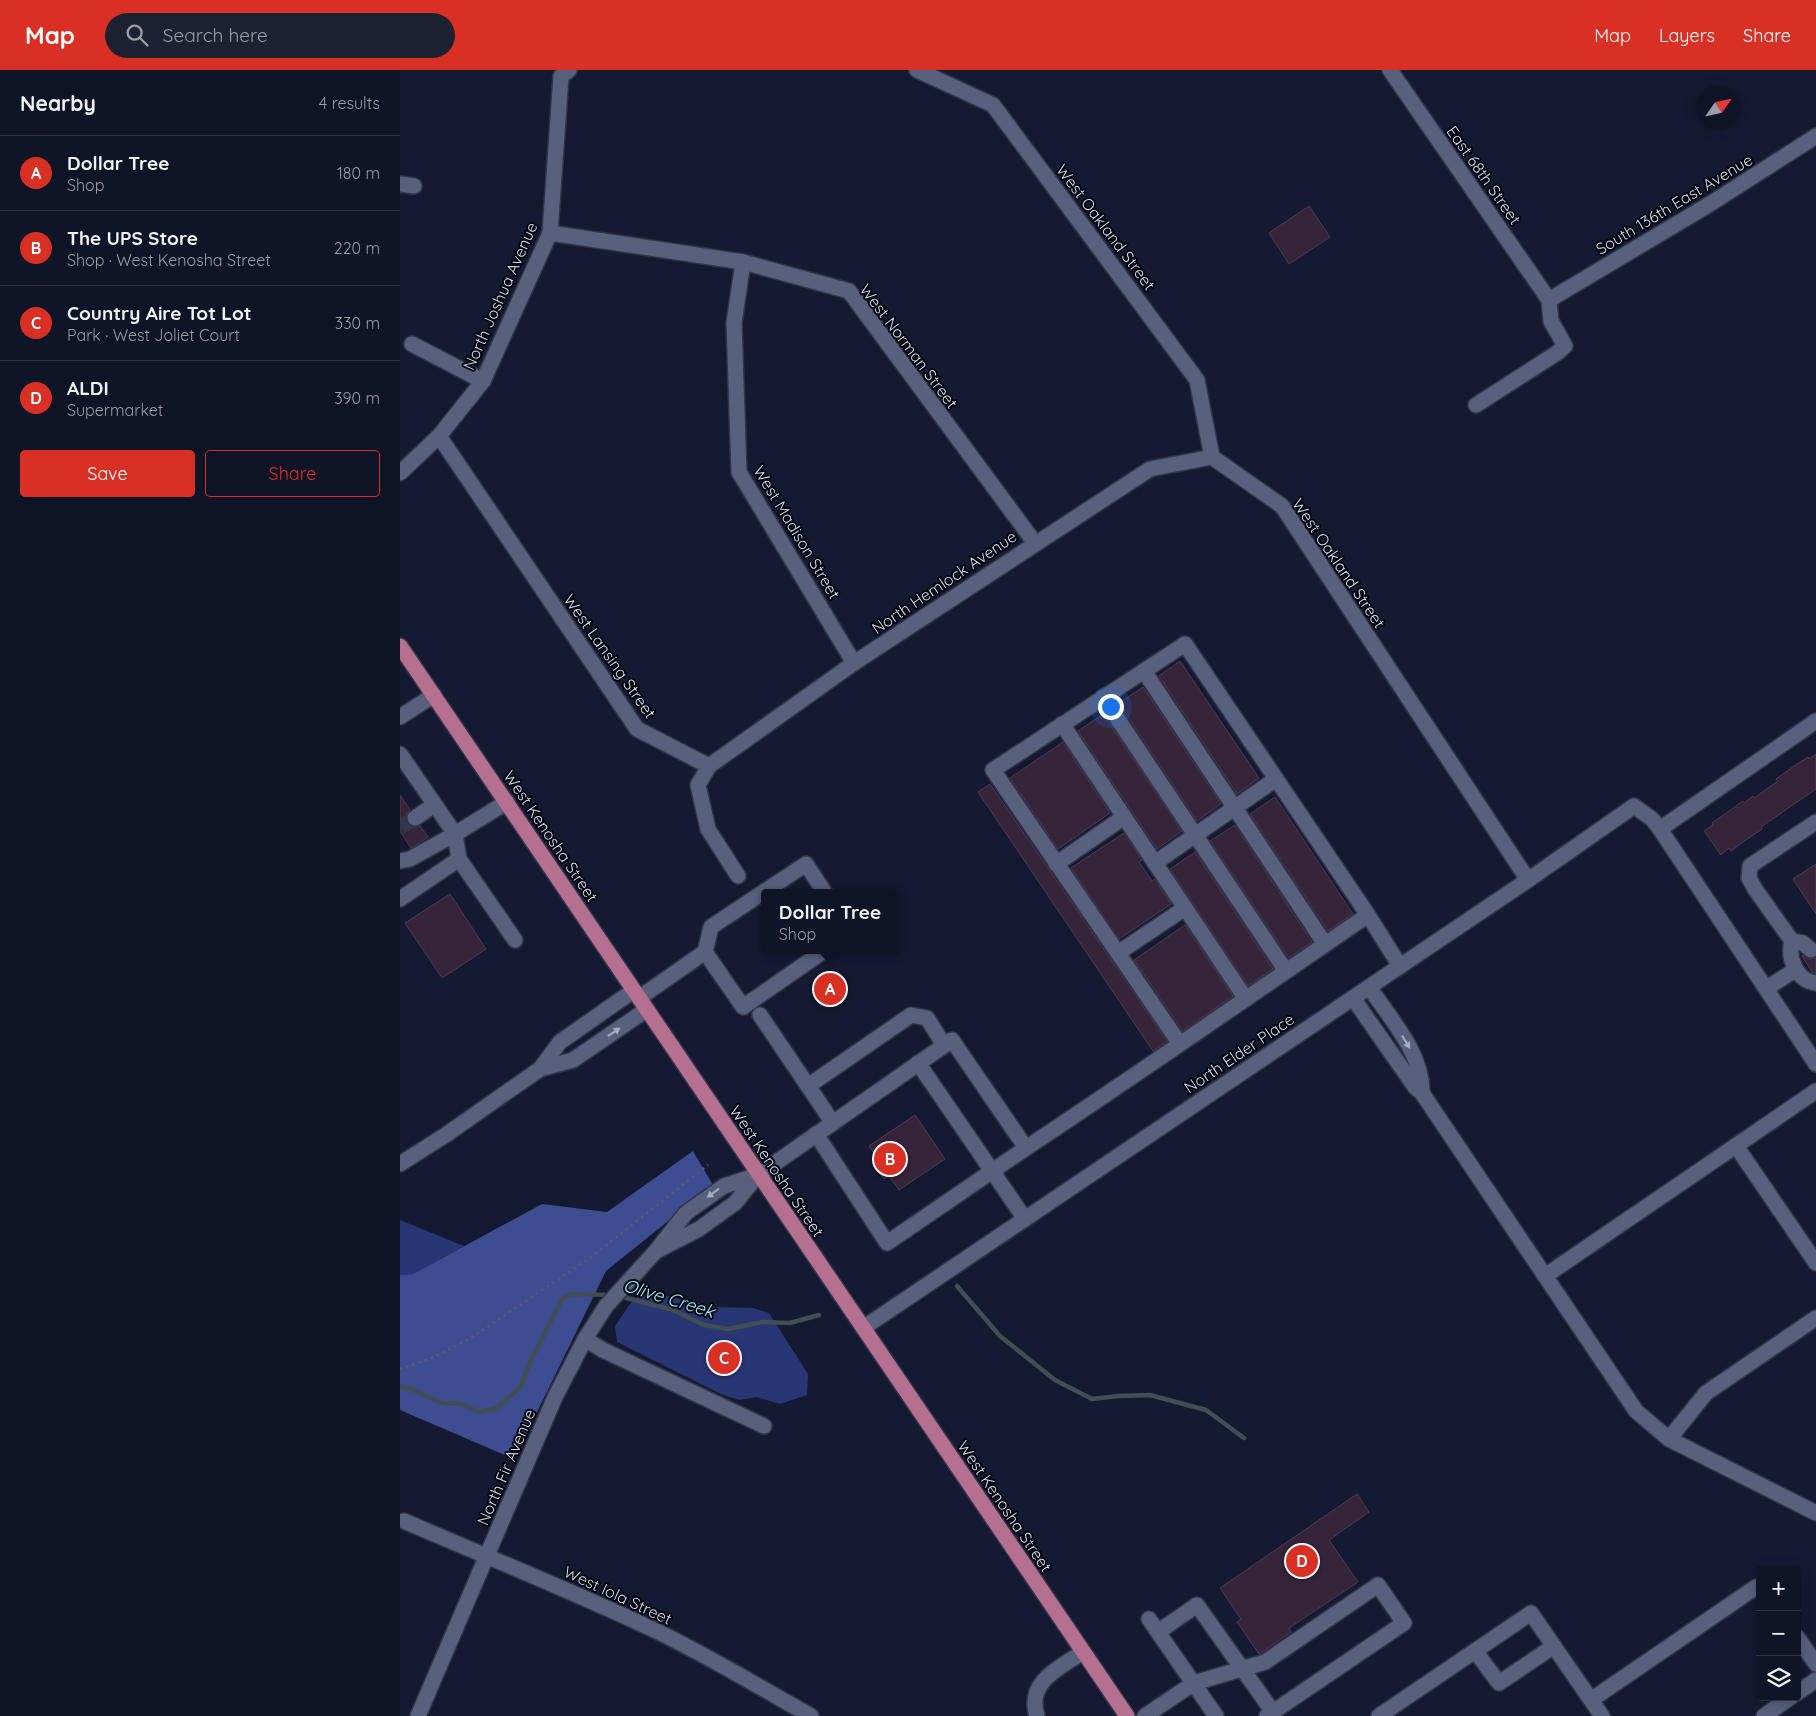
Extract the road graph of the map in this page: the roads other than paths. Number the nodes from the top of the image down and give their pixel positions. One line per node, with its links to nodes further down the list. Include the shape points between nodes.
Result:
1 (569, 70): 5 (street, North Joshua Avenue, via 561,76)
2 (917, 70): 12 (street, West Oakland Street, via 993,105 1197,380)
3 (1390, 70): 7 (street, East 68th Street)
4 (1816, 136): 7 (street, South 136th East Avenue)
5 (550, 233): 6 (street, West Norman Street); 9 (street, North Joshua Avenue)
6 (743, 262): 15 (street, West Norman Street, via 849,291); 17 (street, West Madison Street, via 734,323 739,472)
7 (1549, 300): 10 (street, via 1552,321 1565,346)
8 (412, 344): 9 (street)
9 (483, 381): 11 (street, North Joshua Avenue)
10 (1476, 405)
11 (439, 436): 13 (street, North Joshua Avenue); 14 (street, North Joshua Avenue); 25 (street, West Lansing Street, via 637,729)
12 (1212, 457): 15 (street, North Hemlock Avenue, via 1150,469); 41 (street, West Oakland Street, via 1282,506)
13 (400, 458)
14 (400, 473)
15 (1035, 543): 17 (street, North Hemlock Avenue)
16 (400, 646): 19 (main road, West Kenosha Street)
17 (854, 662): 25 (street, North Hemlock Avenue)
18 (1144, 670): 20 (street); 26 (street, via 1185,644); 29 (street)
19 (434, 695): 21 (street); 27 (main road, West Kenosha Street)
20 (1103, 697): 23 (street); 35 (street)
21 (400, 717)
22 (1816, 721): 33 (street)
23 (1062, 724): 30 (street); 39 (street, via 993,770)
24 (401, 758): 28 (street)
25 (709, 766): 40 (street, via 698,786 708,829)
26 (1276, 779): 29 (street); 47 (street)
27 (507, 802): 34 (street); 63 (main road, West Kenosha Street)
28 (434, 805): 31 (street); 34 (street)
29 (1235, 807): 35 (street); 50 (street)
30 (1124, 816): 38 (street); 39 (street)
31 (415, 818)
32 (1816, 822): 49 (street, via 1750,866 1749,878 1755,889)
33 (1660, 829): 41 (street, North Elder Place, via 1634,806); 60 (street)
34 (455, 834): 36 (street); 37 (street, via 410,859)
35 (1195, 834): 38 (street); 57 (street)
36 (459, 859): 45 (street); 48 (street)
37 (400, 861)
38 (1155, 862): 46 (street)
39 (1056, 864): 53 (street)
40 (738, 876)
41 (1528, 880): 55 (street, North Elder Place)
42 (768, 889): 43 (street, via 806,864)
43 (822, 889)
44 (761, 894): 52 (street, via 711,927)
45 (400, 899)
46 (1185, 908): 53 (street); 62 (street)
47 (1368, 915): 50 (street); 55 (street)
48 (515, 940)
49 (1792, 941): 51 (street, via 1803,943); 56 (street, via 1791,960)
50 (1325, 944): 57 (street)
51 (1811, 950)
52 (705, 952): 54 (street, via 743,1007); 63 (street)
53 (1118, 953): 68 (street)
54 (819, 954)
55 (1400, 966): 59 (street, North Elder Place)
56 (1796, 970): 58 (street); 60 (street)
57 (1286, 971): 62 (street)
58 (1816, 983)
59 (1369, 987): 61 (street, North Elder Place); 65 (street)
60 (1767, 988): 72 (street)
61 (1353, 998): 67 (street); 84 (street, North Elder Place)
62 (1246, 999): 68 (street)
63 (639, 1000): 66 (street); 70 (street, one-way to 63); 83 (main road, West Kenosha Street)
64 (760, 1015): 74 (street)
65 (1395, 1025): 67 (street); 76 (street, one-way to 76, via 1410,1048 1422,1082)
66 (576, 1031): 70 (street); 73 (street, via 560,1042)
67 (1380, 1036): 76 (street)
68 (1180, 1044): 80 (street)
69 (944, 1045): 71 (street, North Fir Avenue); 74 (street, via 927,1018 911,1015); 80 (street, via 952,1040)
70 (588, 1049): 73 (street, via 573,1060)
71 (918, 1063): 77 (street, North Fir Avenue); 82 (street)
72 (1816, 1064)
73 (540, 1069): 81 (street)
74 (808, 1086): 77 (street)
75 (1816, 1091): 79 (street)
76 (1422, 1094): 86 (street)
77 (834, 1122): 78 (street, North Fir Avenue)
78 (816, 1134): 82 (street, via 887,1243); 83 (street, North Fir Avenue)
79 (1736, 1146): 85 (street); 86 (street)
80 (1026, 1148): 82 (street)
81 (400, 1164)
82 (993, 1171): 84 (street)
83 (758, 1175): 88 (main road, West Kenosha Street); 89 (street, North Fir Avenue, via 724,1186 686,1213 606,1306)
84 (1025, 1219): 88 (street, North Elder Place)
85 (1816, 1263)
86 (1545, 1276): 91 (street, via 1636,1411)
87 (1816, 1318): 91 (street, via 1706,1393)
88 (864, 1328): 101 (main road, West Kenosha Street)
89 (584, 1339): 90 (street); 94 (street, North Fir Avenue, via 555,1397)
90 (764, 1426)
91 (1669, 1439): 92 (street)
92 (1816, 1513)
93 (404, 1521): 94 (street, West Iola Street)
94 (487, 1555): 111 (street, North Fir Avenue); 112 (street, West Iola Street, via 649,1627)
95 (1756, 1587): 107 (street)
96 (1149, 1619): 97 (street)
97 (1158, 1632): 103 (street, via 1197,1605); 105 (street)
98 (1801, 1643): 102 (street)
99 (1554, 1646): 100 (street, via 1499,1683); 100 (street, via 1531,1613); 107 (street)
100 (1475, 1651): 110 (street)
101 (1083, 1652): 113 (street, via 1041,1684 1035,1694); 114 (main road, West Kenosha Street)
102 (1816, 1664)
103 (1242, 1668): 105 (street); 109 (street); 109 (street, via 1265,1662 1378,1585 1404,1623)
104 (1816, 1680): 106 (street)
105 (1194, 1683): 115 (street); 116 (street)
106 (1801, 1690)
107 (1591, 1700): 117 (street)
108 (1785, 1701): 118 (street)
109 (1270, 1714)
110 (1381, 1715)
111 (418, 1716)
112 (811, 1716)
113 (1037, 1716)
114 (1127, 1716)
115 (1146, 1716)
116 (1216, 1716)
117 (1602, 1716)
118 (1764, 1716)

